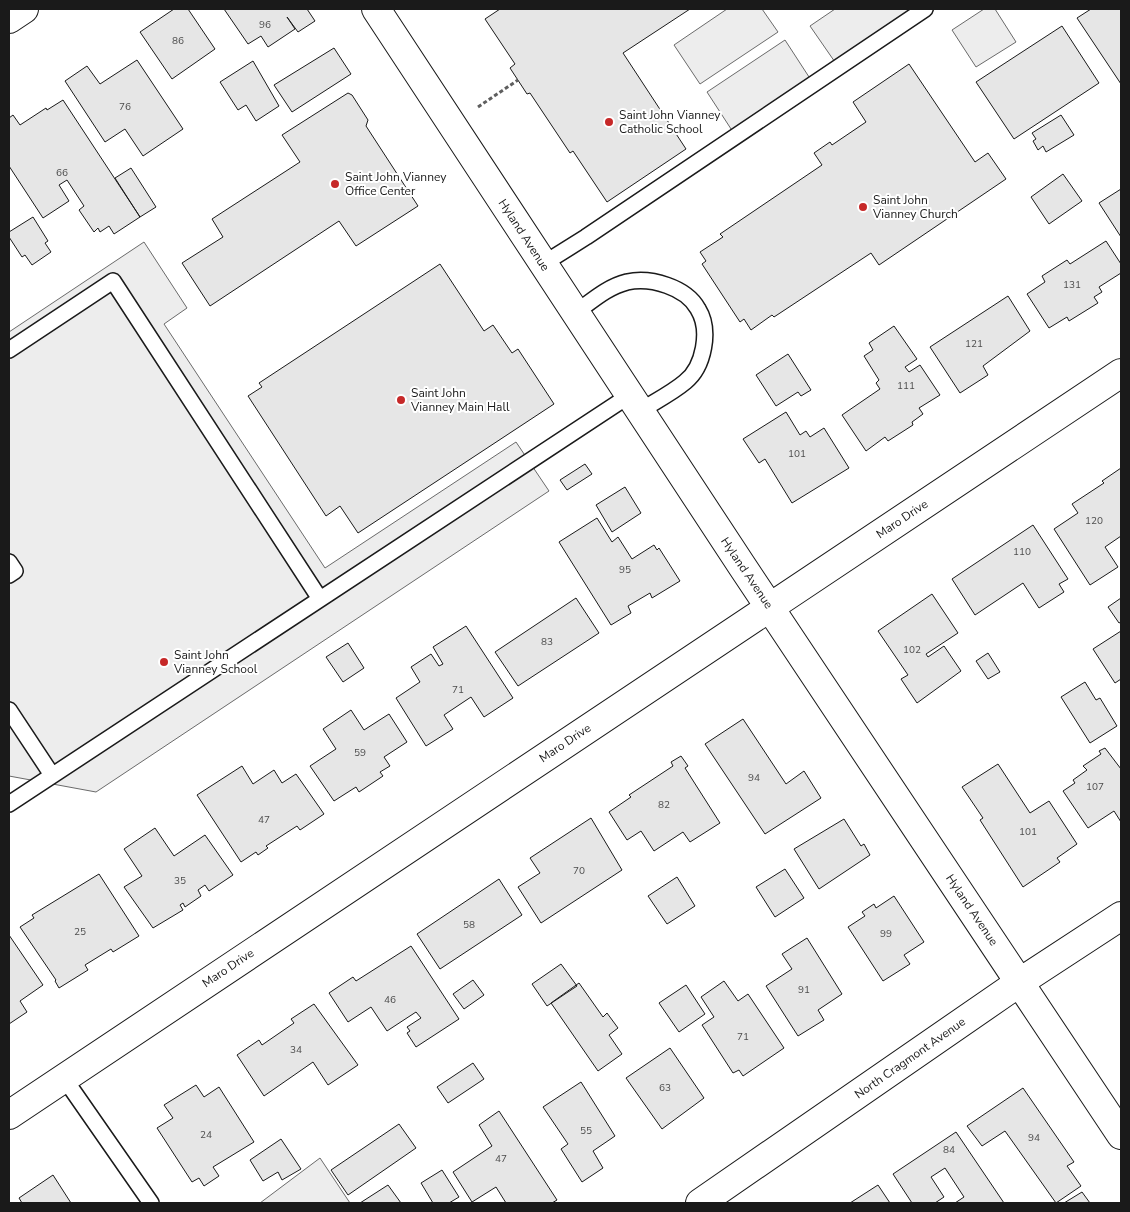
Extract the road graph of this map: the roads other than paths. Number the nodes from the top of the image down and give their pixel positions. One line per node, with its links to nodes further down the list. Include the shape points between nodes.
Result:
1 (24, 9): 4 (street)
2 (376, 9): 5 (street, Hyland Avenue)
3 (925, 9): 5 (lane)
4 (9, 19)
5 (543, 264): 6 (street, Hyland Avenue)
6 (576, 313): 9 (street, Hyland Avenue); 9 (lane, via 604,291 628,282 649,281 679,290 698,309 705,334 701,360 686,382)
7 (9, 350): 12 (lane, via 113,281)
8 (1121, 373): 13 (street, Maro Drive)
9 (635, 403): 12 (lane); 13 (street, Hyland Avenue)
10 (9, 562): 11 (lane, via 15,571)
11 (9, 575)
12 (320, 599): 15 (lane)
13 (769, 607): 18 (street, Hyland Avenue); 19 (street, Maro Drive)
14 (9, 710): 15 (lane)
15 (52, 776): 16 (lane)
16 (9, 804)
17 (1121, 916): 18 (street, North Cragmont Avenue)
18 (1020, 982): 21 (street, Hyland Avenue); 23 (street, North Cragmont Avenue)
19 (64, 1078): 20 (street, Maro Drive); 22 (lane)
20 (9, 1115)
21 (1121, 1135)
22 (151, 1203)
23 (700, 1203)

